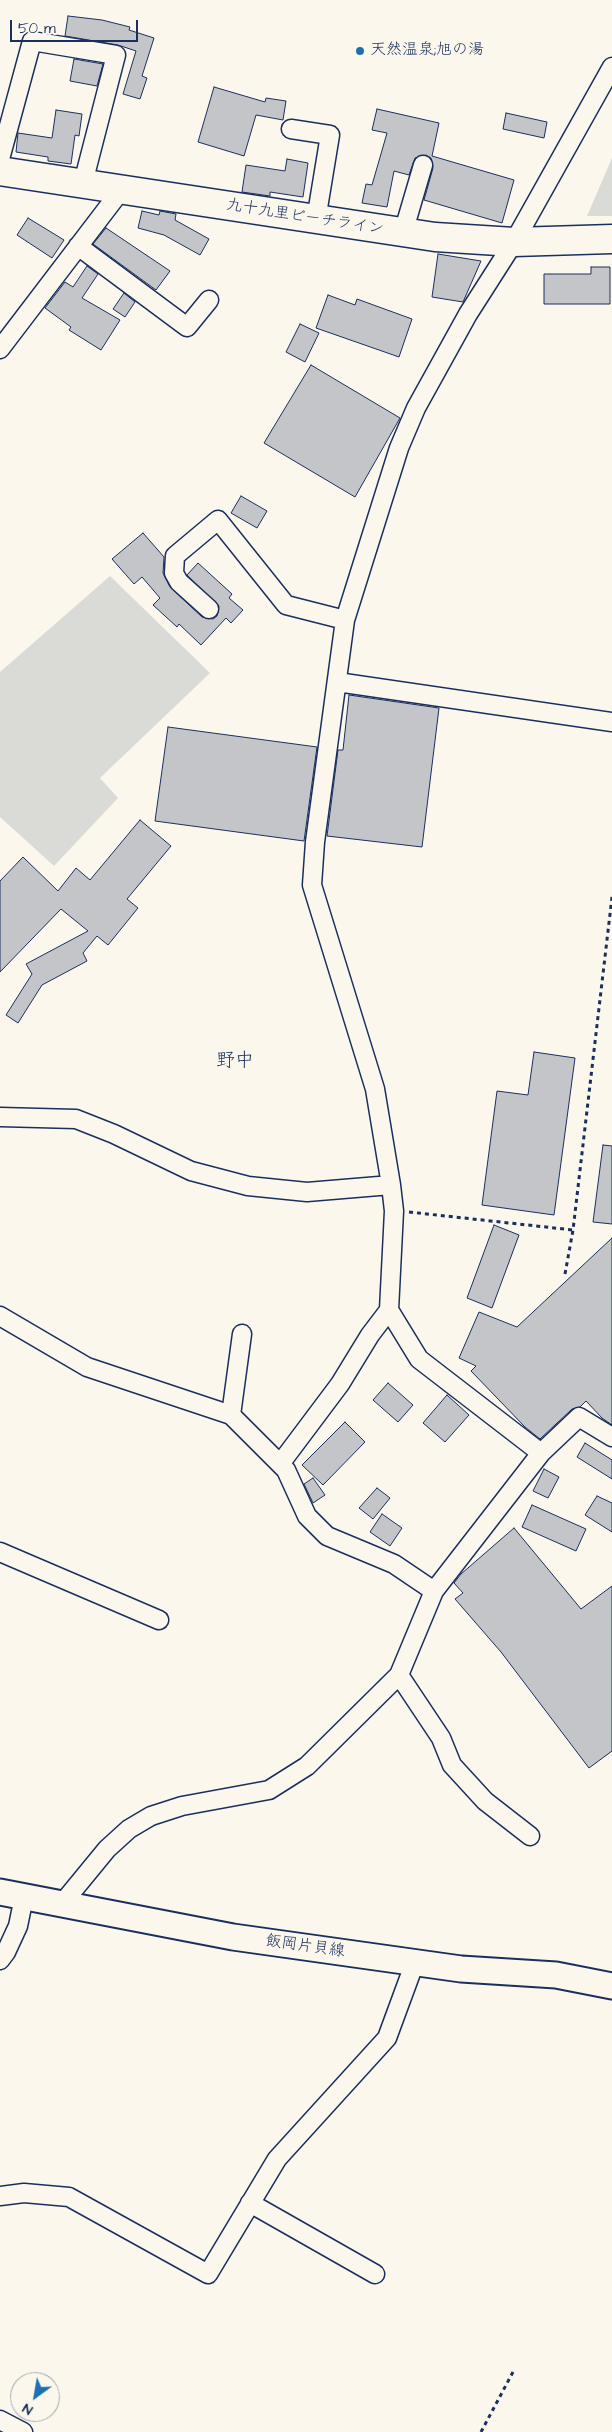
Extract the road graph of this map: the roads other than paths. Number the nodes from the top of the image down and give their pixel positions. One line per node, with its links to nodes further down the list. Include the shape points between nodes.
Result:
1 (612, 67): 11 (street)
2 (291, 129): 8 (street, via 330,135)
3 (0, 160): 6 (street, via 32,41 116,55)
4 (423, 165): 9 (street)
5 (0, 171): 6 (main road, 九十九里ビーチライン)
6 (83, 183): 7 (main road, 九十九里ビーチライン)
7 (122, 189): 8 (main road, 九十九里ビーチライン); 12 (street)
8 (316, 220): 9 (main road, 九十九里ビーチライン)
9 (403, 233): 11 (main road, 九十九里ビーチライン)
10 (612, 239): 11 (main road, 九十九里ビーチライン)
11 (514, 242): 16 (street, via 468,314 416,408 399,448)
12 (78, 246): 13 (street, via 186,327); 14 (street)
13 (209, 300)
14 (0, 349)
15 (209, 609): 16 (street, via 179,582 174,572 175,556 218,520 286,605)
16 (345, 620): 17 (street)
17 (337, 682): 18 (street); 20 (street, via 314,842 312,885 375,1089)
18 (612, 722)
19 (0, 1117): 20 (street, via 76,1118 191,1172 248,1186 307,1192)
20 (391, 1185): 21 (street, via 394,1211)
21 (389, 1310): 26 (street, via 419,1359); 27 (street, via 340,1384)
22 (0, 1316): 24 (street, via 87,1367)
23 (242, 1334): 24 (street)
24 (231, 1415): 27 (street)
25 (612, 1437): 26 (street, via 579,1416)
26 (541, 1453): 29 (street)
27 (280, 1464): 29 (street, via 286,1470 307,1516 327,1536 394,1564)
28 (0, 1552): 30 (street)
29 (434, 1590): 31 (street)
30 (159, 1620)
31 (399, 1675): 32 (street, via 440,1738 452,1766 485,1801); 35 (street, via 306,1766 269,1790 182,1806 151,1816 129,1829 107,1849)
32 (530, 1836)
33 (0, 1892): 34 (main road, 飯岡片貝線)
34 (24, 1898): 35 (main road, 飯岡片貝線); 36 (street, via 18,1926)
35 (61, 1905): 37 (main road, 飯岡片貝線, via 233,1937)
36 (0, 1960)
37 (415, 1962): 38 (main road, 飯岡片貝線, via 461,1969 556,1975); 40 (street, via 387,2038 277,2159)
38 (612, 1986)
39 (0, 2196): 40 (street, via 24,2193 69,2197 208,2274)
40 (250, 2204): 41 (street)
41 (375, 2274)
42 (0, 2420): 43 (street)
43 (23, 2432)

